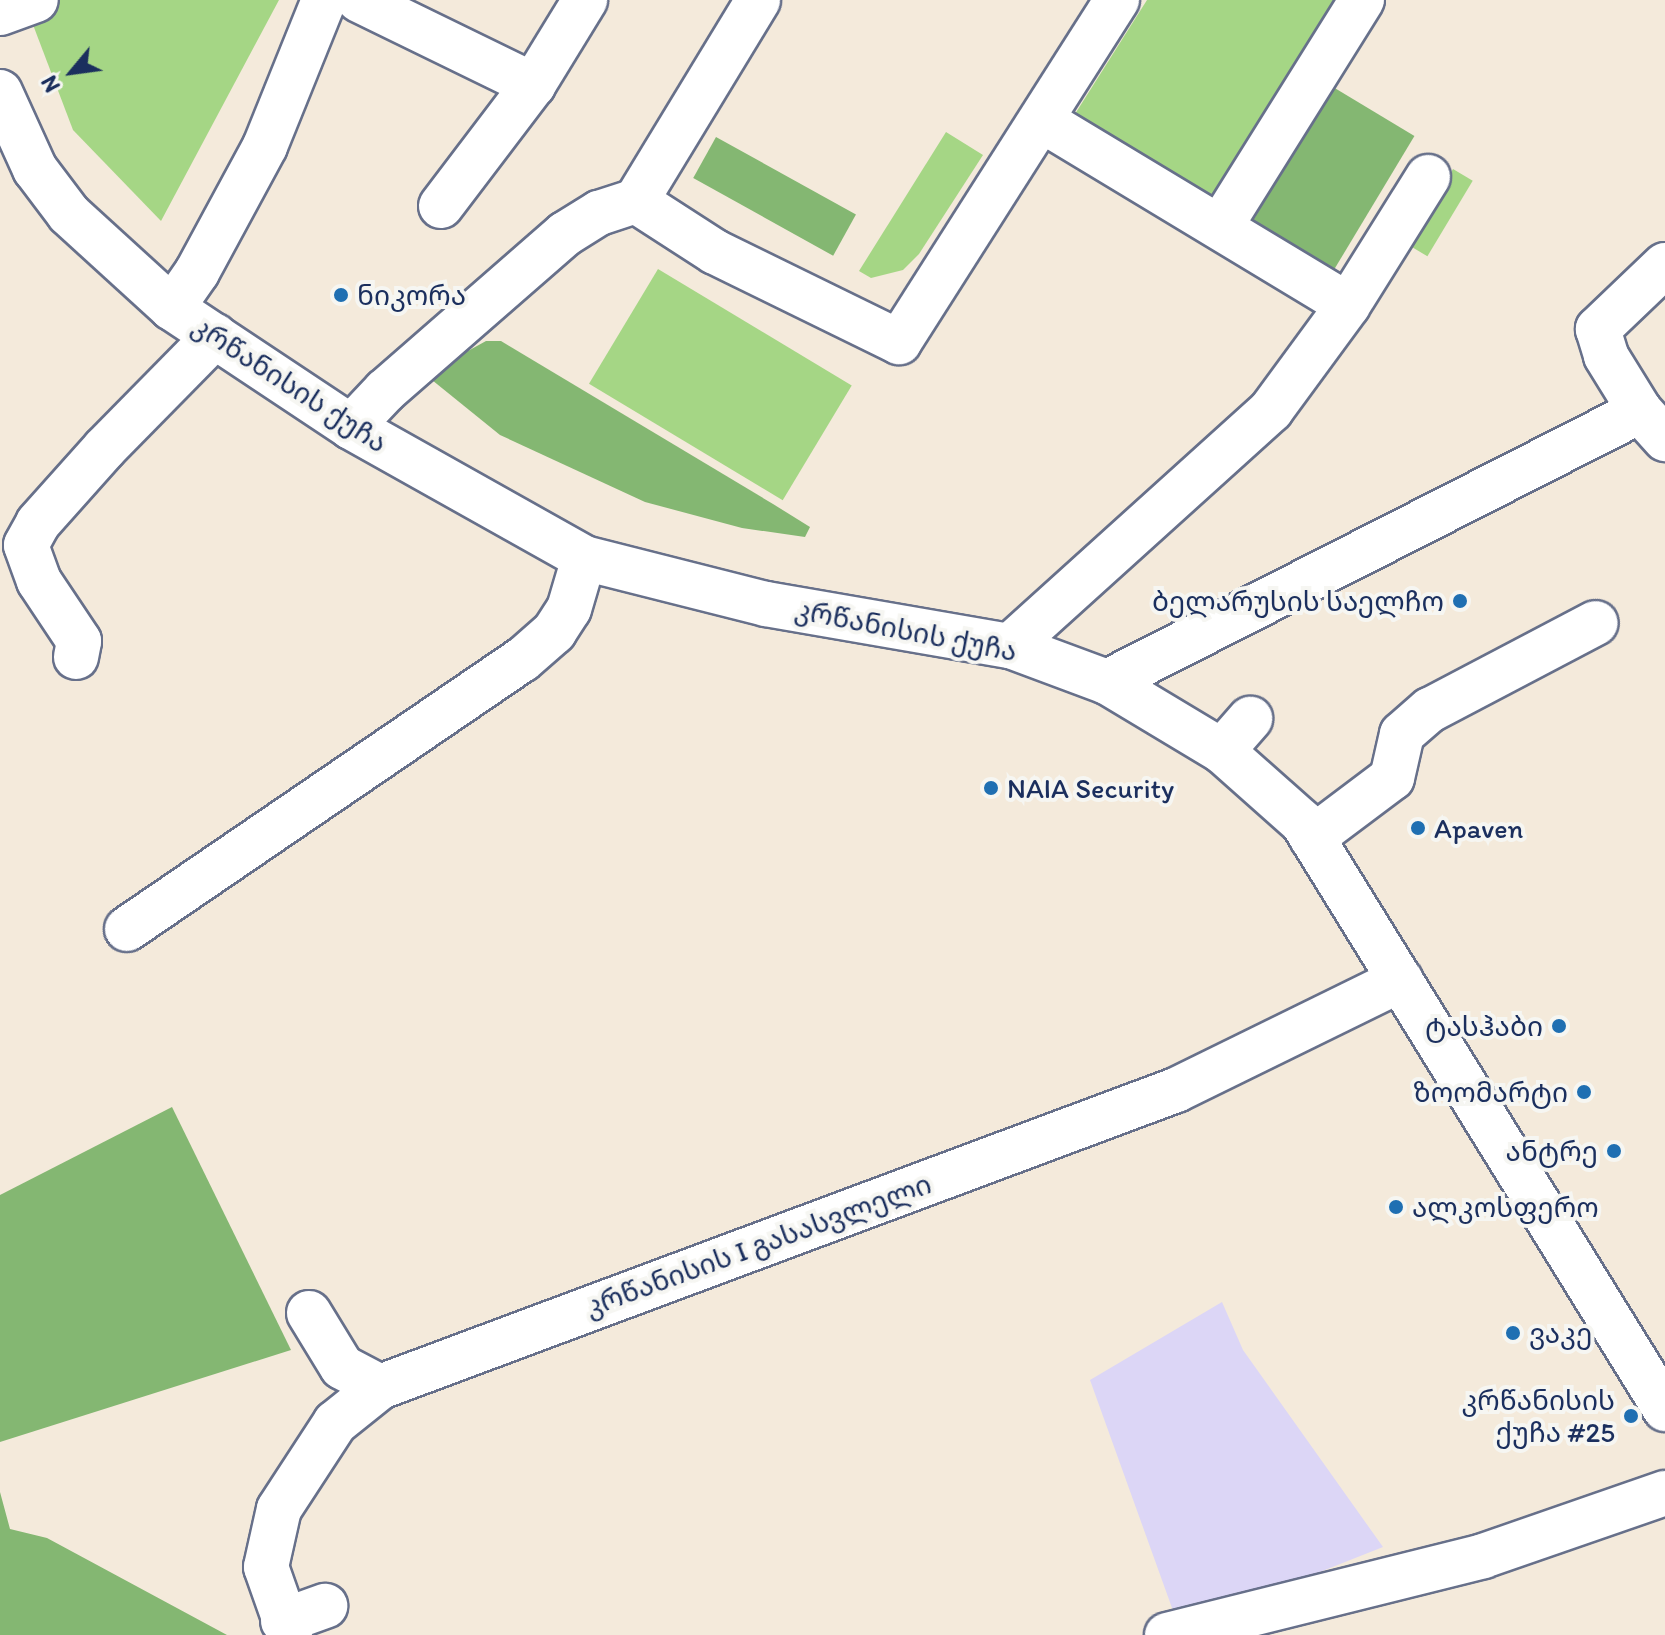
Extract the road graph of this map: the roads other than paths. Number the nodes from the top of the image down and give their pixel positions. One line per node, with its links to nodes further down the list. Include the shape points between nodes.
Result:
1 (36, 0): 8 (street)
2 (324, 0): 18 (street, via 265,146)
3 (359, 0): 9 (street)
4 (585, 0): 9 (street)
5 (758, 0): 13 (street)
6 (1117, 0): 11 (street)
7 (1362, 0): 15 (street)
8 (0, 13)
9 (533, 85): 14 (street)
10 (0, 92): 18 (street, კრწანისის ქუჩა, via 35,169 69,214)
11 (1043, 121): 13 (street, via 899,342 715,252); 15 (street)
12 (1428, 177): 17 (street)
13 (636, 201): 21 (street, via 599,213 565,234)
14 (441, 206)
15 (1220, 227): 17 (street)
16 (1665, 265): 20 (street, via 1598,329 1606,356)
17 (1348, 305): 24 (street, via 1271,410)
18 (172, 308): 19 (street, კრწანისის ქუჩა)
19 (215, 336): 21 (street, კრწანისის ქუჩა); 25 (street, via 105,448 38,523 26,545 39,581 79,641)
20 (1652, 425): 26 (street)
21 (351, 427): 22 (street, კრწანისის ქუჩა)
22 (584, 558): 24 (street, კრწანისის ქუჩა, via 766,604); 28 (street, via 569,609 554,632 522,660)
23 (1596, 623): 27 (street, via 1430,710 1402,734 1392,778)
24 (1010, 646): 26 (street, კრწანისის ქუჩა)
25 (76, 657)
26 (1107, 682): 27 (street, კრწანისის ქუჩა, via 1236,735)
27 (1312, 838): 29 (street, კრწანისის ქუჩა)
28 (127, 929)
29 (1401, 980): 31 (street, კრწანისის I გასასვლელი, via 1176,1090); 32 (street, კრწანისის ქუჩა)
30 (309, 1313): 31 (street, via 342,1367)
31 (380, 1387): 35 (street, კრწანისის I გასასვლელი, via 335,1423 279,1509 266,1567)
32 (1665, 1409)
33 (1665, 1493): 36 (street, via 1483,1556)
34 (325, 1606): 35 (street)
35 (286, 1628)
36 (1167, 1635)

